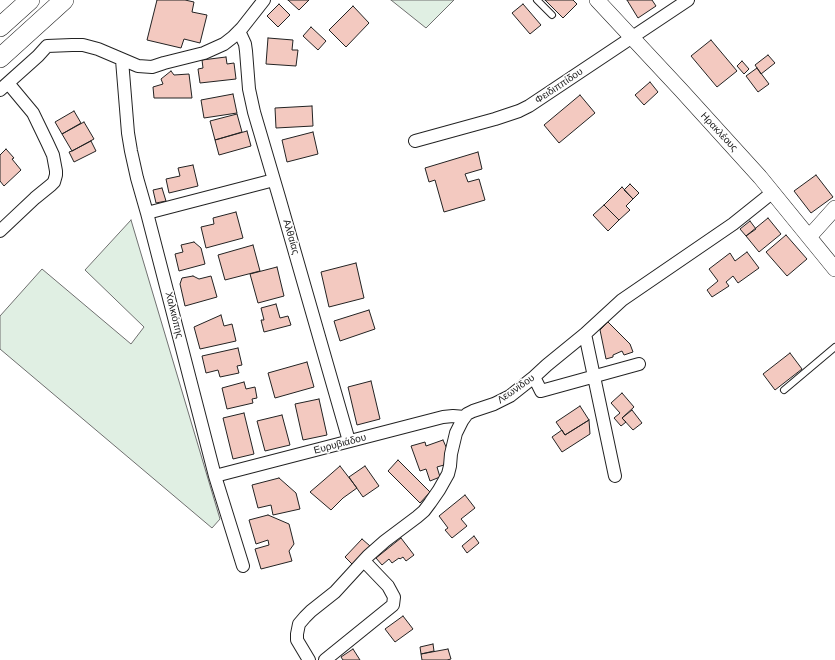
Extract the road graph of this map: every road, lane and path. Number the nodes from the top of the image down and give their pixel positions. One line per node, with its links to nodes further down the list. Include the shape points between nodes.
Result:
1 (30, 0): 8 (main road)
2 (64, 0): 10 (main road)
3 (264, 0): 9 (street)
4 (537, 0): 7 (lane)
5 (597, 0): 11 (street, Ηρακλέους)
6 (688, 0): 11 (street, Φειδιππίδου)
7 (552, 15)
8 (0, 27)
9 (239, 31): 14 (street, via 228,41 211,50 152,67 138,66); 17 (street, Αλθαίας, via 245,44 251,98)
10 (27, 34): 12 (street); 13 (main road)
11 (632, 38): 16 (street, Φειδιππίδου, via 524,109); 18 (street, Ηρακλέους)
12 (47, 46): 14 (street, via 83,46 98,49); 15 (street)
13 (0, 58)
14 (122, 60): 20 (street, Χαλκιόπης, via 129,139)
15 (4, 86): 21 (street, via 33,113 53,155 56,175 51,185)
16 (415, 141)
17 (274, 180): 20 (street); 31 (street, Αλθαίας)
18 (773, 192): 22 (street, Ηρακλέους); 24 (street, Λεωνίδου, via 733,224 622,300)
19 (835, 208): 22 (street)
20 (147, 213): 32 (street, Χαλκιόπης)
21 (0, 231)
22 (809, 237): 23 (street, Ηρακλέους)
23 (835, 269)
24 (585, 334): 27 (street); 28 (street, Λεωνίδου)
25 (835, 347): 29 (lane)
26 (639, 364): 27 (street)
27 (594, 376): 28 (street, via 542,391); 33 (street)
28 (534, 377): 30 (street, Λεωνίδου, via 502,400 473,411)
29 (784, 390)
30 (465, 417): 31 (street, Ευρυβιάδου, via 443,417); 34 (street, via 456,433 448,474 435,496 417,518 385,541)
31 (350, 441): 32 (street, Ευρυβιάδου)
32 (215, 476): 35 (street, Χαλκιόπης)
33 (616, 476)
34 (364, 561): 36 (street, via 335,592 299,624 297,640); 37 (street, via 388,586 394,597 393,605)
35 (243, 566)
36 (309, 660)
37 (326, 660)

